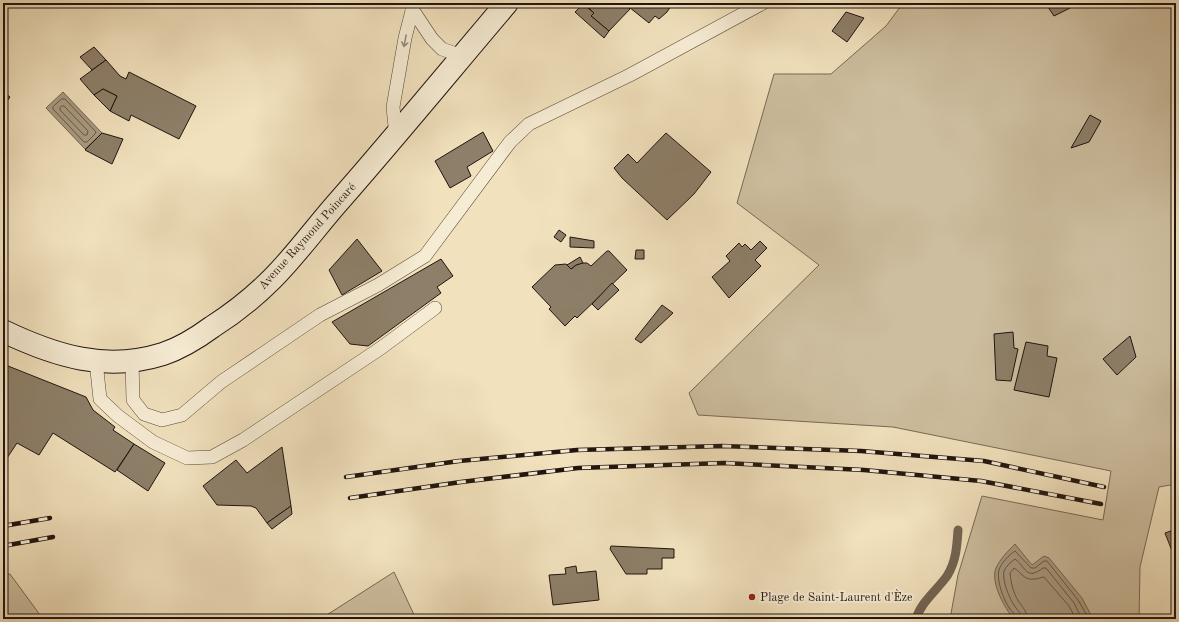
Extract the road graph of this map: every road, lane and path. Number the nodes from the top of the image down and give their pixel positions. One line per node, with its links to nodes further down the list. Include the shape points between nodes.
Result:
1 (507, 3): 4 (main road, Avenue Raymond Poincaré)
2 (763, 3): 9 (lane, via 529,124 510,142 425,256 378,285 320,315 221,382 182,415 162,420 144,414 133,400)
3 (413, 6): 4 (lane, via 432,39 442,49); 5 (lane, one-way to 5, via 393,107)
4 (462, 56): 5 (main road, Avenue Raymond Poincaré)
5 (396, 136): 9 (main road, Avenue Raymond Poincaré, via 272,279 240,308 196,339 164,354)
6 (435, 308): 8 (lane, via 381,348 243,440 212,457 187,458 153,442 118,416 100,399)
7 (3, 331): 8 (main road, Avenue Raymond Poincaré, via 65,356)
8 (96, 361): 9 (main road, Avenue Raymond Poincaré)
9 (132, 361)

